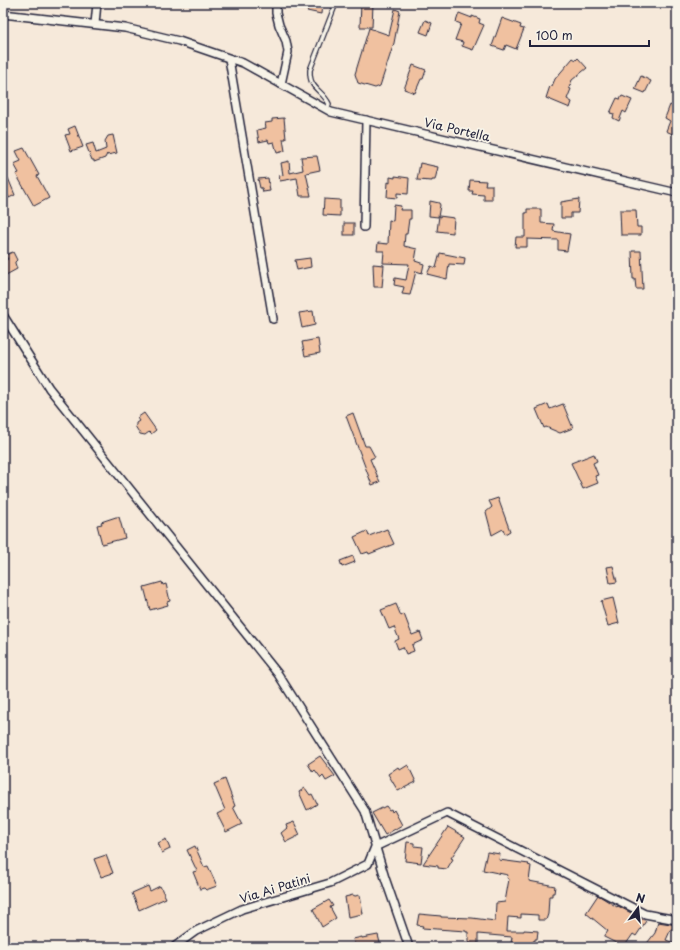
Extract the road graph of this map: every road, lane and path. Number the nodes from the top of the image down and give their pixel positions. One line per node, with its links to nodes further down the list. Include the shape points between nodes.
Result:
1 (97, 3): 5 (street)
2 (276, 3): 7 (street, via 276,14 288,52)
3 (336, 3): 8 (lane, via 310,70 312,84 326,97 329,104)
4 (3, 14): 5 (street, Via Portella)
5 (95, 24): 6 (street, Via Portella, via 125,28 179,41)
6 (229, 59): 7 (street, Via Portella, via 243,63); 13 (street)
7 (281, 84): 8 (street, Via Portella)
8 (327, 109): 9 (street, Via Portella)
9 (366, 120): 10 (street, Via Portella); 11 (street)
10 (677, 193)
11 (364, 227)
12 (3, 315): 14 (street, via 49,388 278,674 365,812)
13 (273, 319)
14 (375, 847): 15 (street, via 447,813 645,914); 16 (street, Via Ai Patini, via 368,864 330,883 242,909 196,930); 17 (street)
15 (677, 920)
16 (174, 947)
17 (409, 947)

